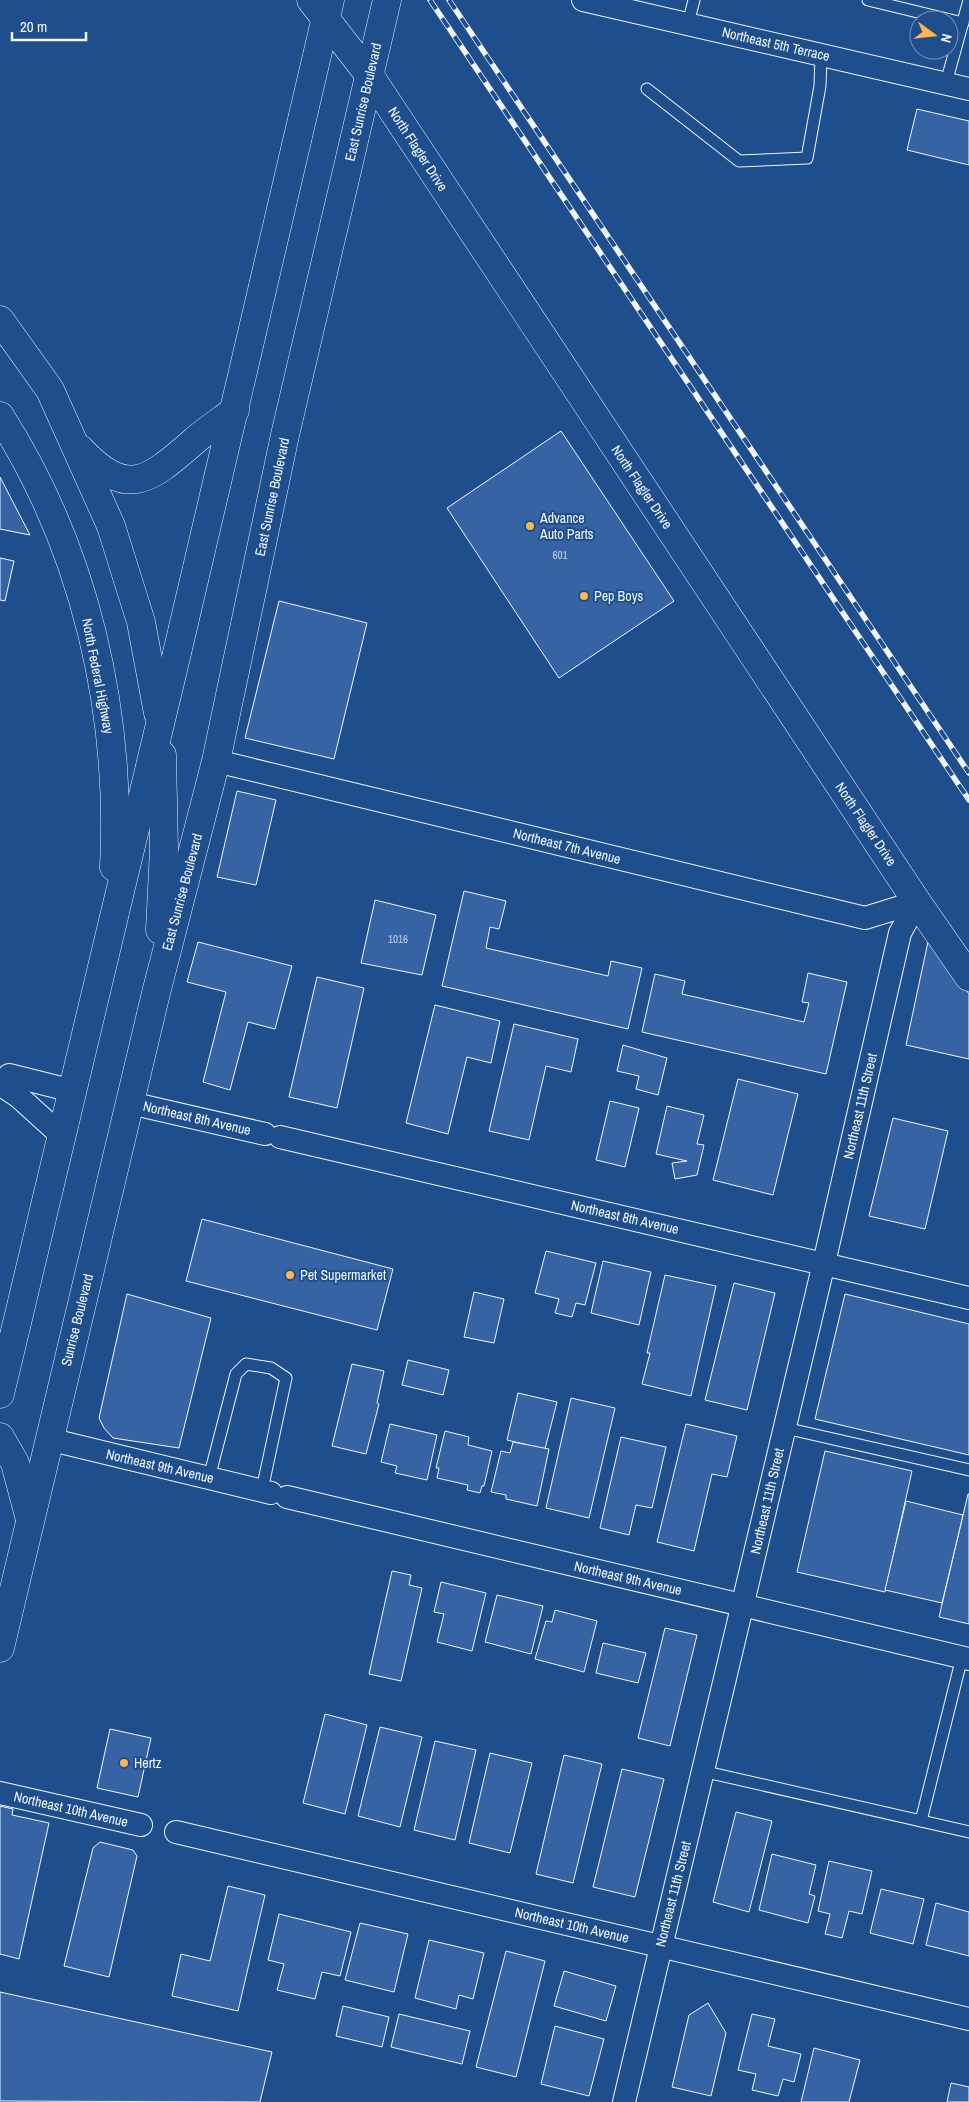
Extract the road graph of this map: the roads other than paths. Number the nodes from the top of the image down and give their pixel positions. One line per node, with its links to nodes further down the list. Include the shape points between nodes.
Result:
1 (387, 0): 10 (main road, East Sunrise Boulevard)
2 (583, 0): 8 (street, Northeast 5th Terrace)
3 (694, 0): 8 (lane)
4 (868, 0): 7 (lane)
5 (969, 0): 7 (lane)
6 (322, 6): 10 (main road, North Flagler Drive); 15 (main road)
7 (963, 23): 11 (lane)
8 (688, 24): 9 (street, Northeast 5th Terrace)
9 (821, 55): 11 (street, Northeast 5th Terrace); 12 (lane, via 820,86 807,158 740,161)
10 (370, 76): 19 (main road, East Sunrise Boulevard, via 285,435); 20 (main road, North Flagler Drive)
11 (946, 84): 13 (street, Northeast 5th Terrace)
12 (647, 89)
13 (969, 89)
14 (0, 320): 17 (main road, via 50,390)
15 (235, 410): 17 (main road, via 192,442 173,461 142,478 128,480 111,476); 18 (main road)
16 (0, 416): 21 (main road, North Federal Highway, via 48,509 70,560 93,634 107,708 114,777)
17 (75, 444): 18 (main road, via 126,568 141,622)
18 (160, 726): 21 (main road); 23 (main road, via 164,849)
19 (216, 761): 20 (street, Northeast 7th Avenue, via 866,918); 23 (main road, East Sunrise Boulevard)
20 (917, 902): 22 (main road, North Flagler Drive); 28 (street, Northeast 11th Street, via 900,933)
21 (111, 924): 25 (main road)
22 (969, 977)
23 (156, 994): 26 (main road, Sunrise Boulevard)
24 (3, 1080): 25 (street); 27 (street)
25 (73, 1091): 27 (main road)
26 (130, 1103): 28 (street, Northeast 8th Avenue); 33 (main road, Sunrise Boulevard)
27 (62, 1136): 30 (main road)
28 (824, 1262): 29 (street, Northeast 8th Avenue); 31 (street, Northeast 11th Street)
29 (969, 1298)
30 (0, 1394)
31 (784, 1428): 34 (lane); 38 (street, Northeast 11th Street)
32 (0, 1437): 37 (main road, via 15,1463)
33 (48, 1439): 35 (street, Northeast 9th Avenue); 37 (main road, Sunrise Boulevard)
34 (969, 1470)
35 (209, 1478): 36 (street, Northeast 9th Avenue); 36 (lane, via 236,1374 246,1364 271,1368 286,1378)
36 (273, 1493): 38 (street, Northeast 9th Avenue)
37 (30, 1520): 39 (main road, Sunrise Boulevard)
38 (742, 1605): 40 (street, Northeast 9th Avenue); 41 (street, Northeast 11th Street)
39 (0, 1648)
40 (966, 1658): 43 (lane)
41 (702, 1771): 43 (lane); 47 (street, Northeast 11th Street)
42 (0, 1792): 44 (street, Northeast 10th Avenue)
43 (921, 1821): 46 (lane)
44 (141, 1825)
45 (176, 1832): 47 (street, Northeast 10th Avenue)
46 (969, 1832)
47 (660, 1946): 48 (street, Northeast 10th Avenue); 49 (street, Northeast 11th Street)
48 (969, 2019)
49 (624, 2102)

